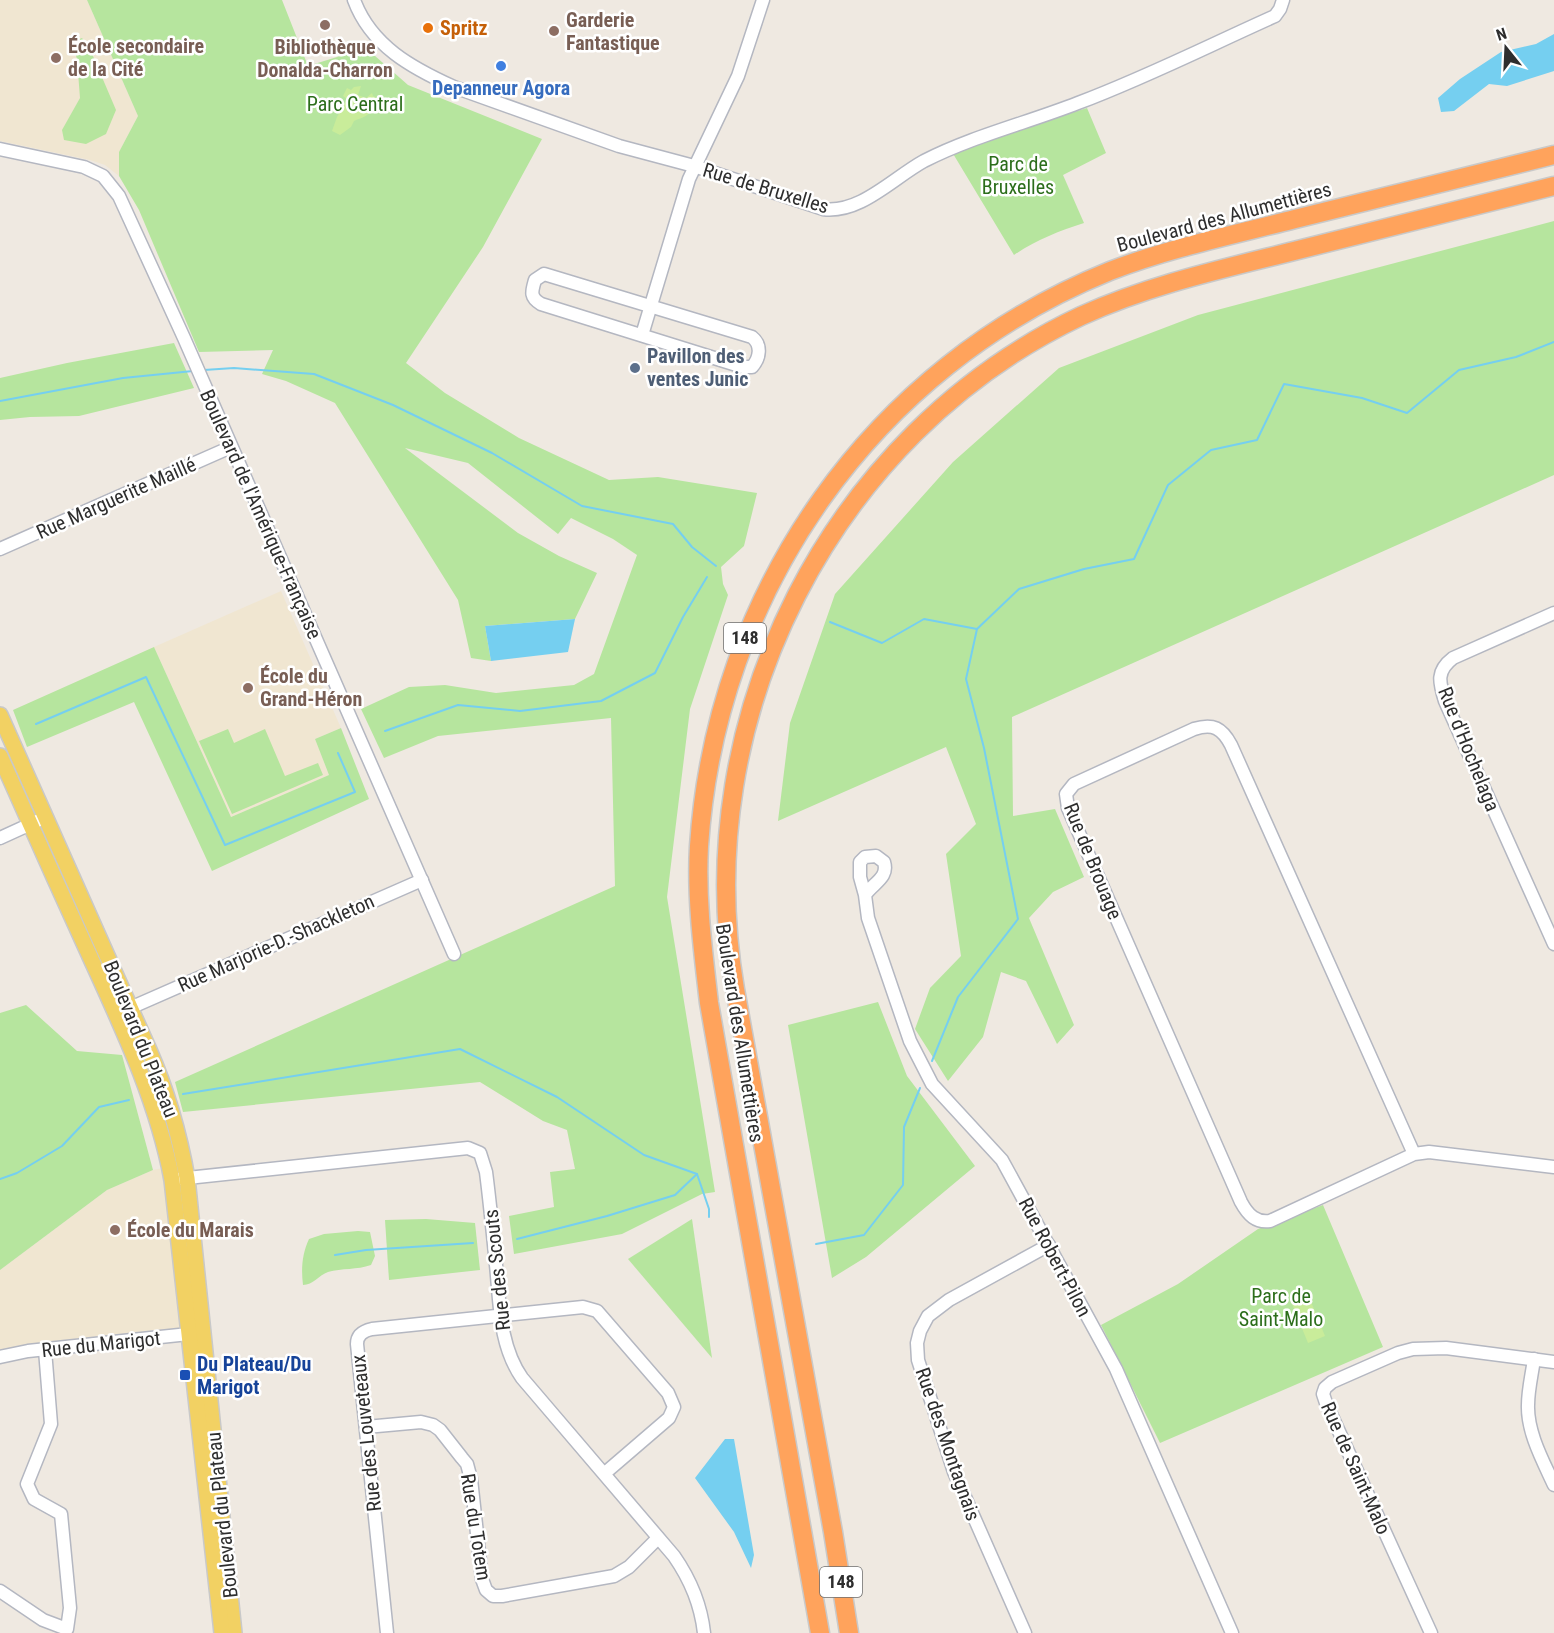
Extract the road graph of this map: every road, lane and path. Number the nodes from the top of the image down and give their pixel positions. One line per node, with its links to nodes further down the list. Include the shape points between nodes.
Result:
1 (354, 0): 6 (street, Rue de Bruxelles, via 375,36 396,56 429,76 594,138)
2 (763, 0): 6 (street, via 738,76)
3 (1283, 0): 6 (street, Rue de Bruxelles, via 1275,16 1082,102 948,150 841,209 823,209)
4 (0, 149): 12 (street, Boulevard de l'Amérique-Française, via 84,167 103,176 114,187)
5 (1554, 155): 7 (highway, Boulevard des Allumettières / 148)
6 (694, 166): 10 (street)
7 (1477, 174): 9 (highway); 39 (highway, Boulevard des Allumettières / 148, via 1155,255 1092,279 1028,312 928,381 872,436 799,530 767,589 733,672 712,749 699,851 699,916 709,1004)
8 (1554, 186): 9 (highway, Boulevard des Allumettières / 148)
9 (1484, 204): 38 (highway, Boulevard des Allumettières / 148, via 1192,276 1103,307 1038,339 968,387 893,454 828,537 793,599 761,679 739,759 727,838 726,913 733,980)
10 (651, 306): 11 (street); 11 (street, via 752,338 759,349 755,364 743,367); 11 (street, via 550,275 535,280 531,294 541,304)
11 (642, 335)
12 (231, 447): 13 (street, Rue Marguerite Maillé); 20 (street, Boulevard de l'Amérique-Française)
13 (0, 549)
14 (1554, 613): 22 (street, Rue d'Hochelaga, via 1453,658 1444,665 1440,677 1445,701)
15 (0, 715): 17 (main road, Boulevard du Plateau)
16 (0, 756): 18 (main road, Boulevard du Plateau)
17 (46, 817): 18 (street); 24 (main road, Boulevard du Plateau)
18 (30, 824): 19 (street); 27 (main road, Boulevard du Plateau, via 117,1017)
19 (0, 838)
20 (422, 880): 23 (street, Boulevard de l'Amérique-Française); 24 (street, Rue Marjorie-D.-Shackleton)
21 (865, 895): 28 (street, Rue Robert-Pilon, via 868,918 923,1068 940,1093 1002,1160)
22 (1554, 944)
23 (454, 954)
24 (130, 1008): 27 (main road, Boulevard du Plateau, via 163,1081 177,1130)
25 (1414, 1154): 25 (street, Rue de Brouage, via 1280,1218 1263,1222 1250,1215 1068,808 1066,794 1074,784 1194,729 1209,726 1221,730); 26 (street, Rue de Brouage, via 1429,1152)
26 (1554, 1167)
27 (179, 1179): 29 (street, Rue des Scouts, via 477,1150 486,1172); 30 (main road, Boulevard du Plateau)
28 (1049, 1245): 48 (street, Rue des Montagnais, via 949,1300 928,1316 917,1343 918,1360 954,1472); 49 (street, Rue Robert-Pilon, via 1116,1369)
29 (501, 1316): 35 (street, Rue des Louveteaux, via 362,1332 357,1344); 36 (street, Rue des Scouts, via 517,1371); 36 (street, Rue des Louveteaux, via 593,1309 670,1397 674,1407 669,1418)
30 (195, 1334): 31 (street, Rue du Marigot); 42 (main road, Boulevard du Plateau); 43 (main road, Boulevard du Plateau)
31 (45, 1350): 32 (street, Rue du Marigot); 41 (street, via 51,1424 27,1484 34,1499 61,1514 70,1608 67,1629 43,1620)
32 (0, 1358)
33 (1534, 1359): 34 (street, Rue de Saint-Malo); 37 (street, via 1528,1419); 50 (street, Rue de Saint-Malo, via 1446,1348 1413,1349 1325,1388 1326,1403)
34 (1554, 1362)
35 (366, 1427): 40 (street, Rue du Totem, via 428,1422 440,1430 462,1458 471,1479 482,1579 492,1596 614,1576); 44 (street, Rue des Louveteaux)
36 (604, 1473): 40 (street, Rue des Scouts)
37 (1554, 1485)
38 (832, 1532): 39 (highway); 47 (highway, Boulevard des Allumettières / 148)
39 (804, 1534): 46 (highway, Boulevard des Allumettières / 148)
40 (658, 1538): 45 (street, Rue des Scouts, via 686,1574)
41 (0, 1591)
42 (222, 1633)
43 (234, 1633)
44 (387, 1633)
45 (704, 1633)
46 (820, 1633)
47 (849, 1633)
48 (1025, 1633)
49 (1232, 1633)
50 (1431, 1633)

